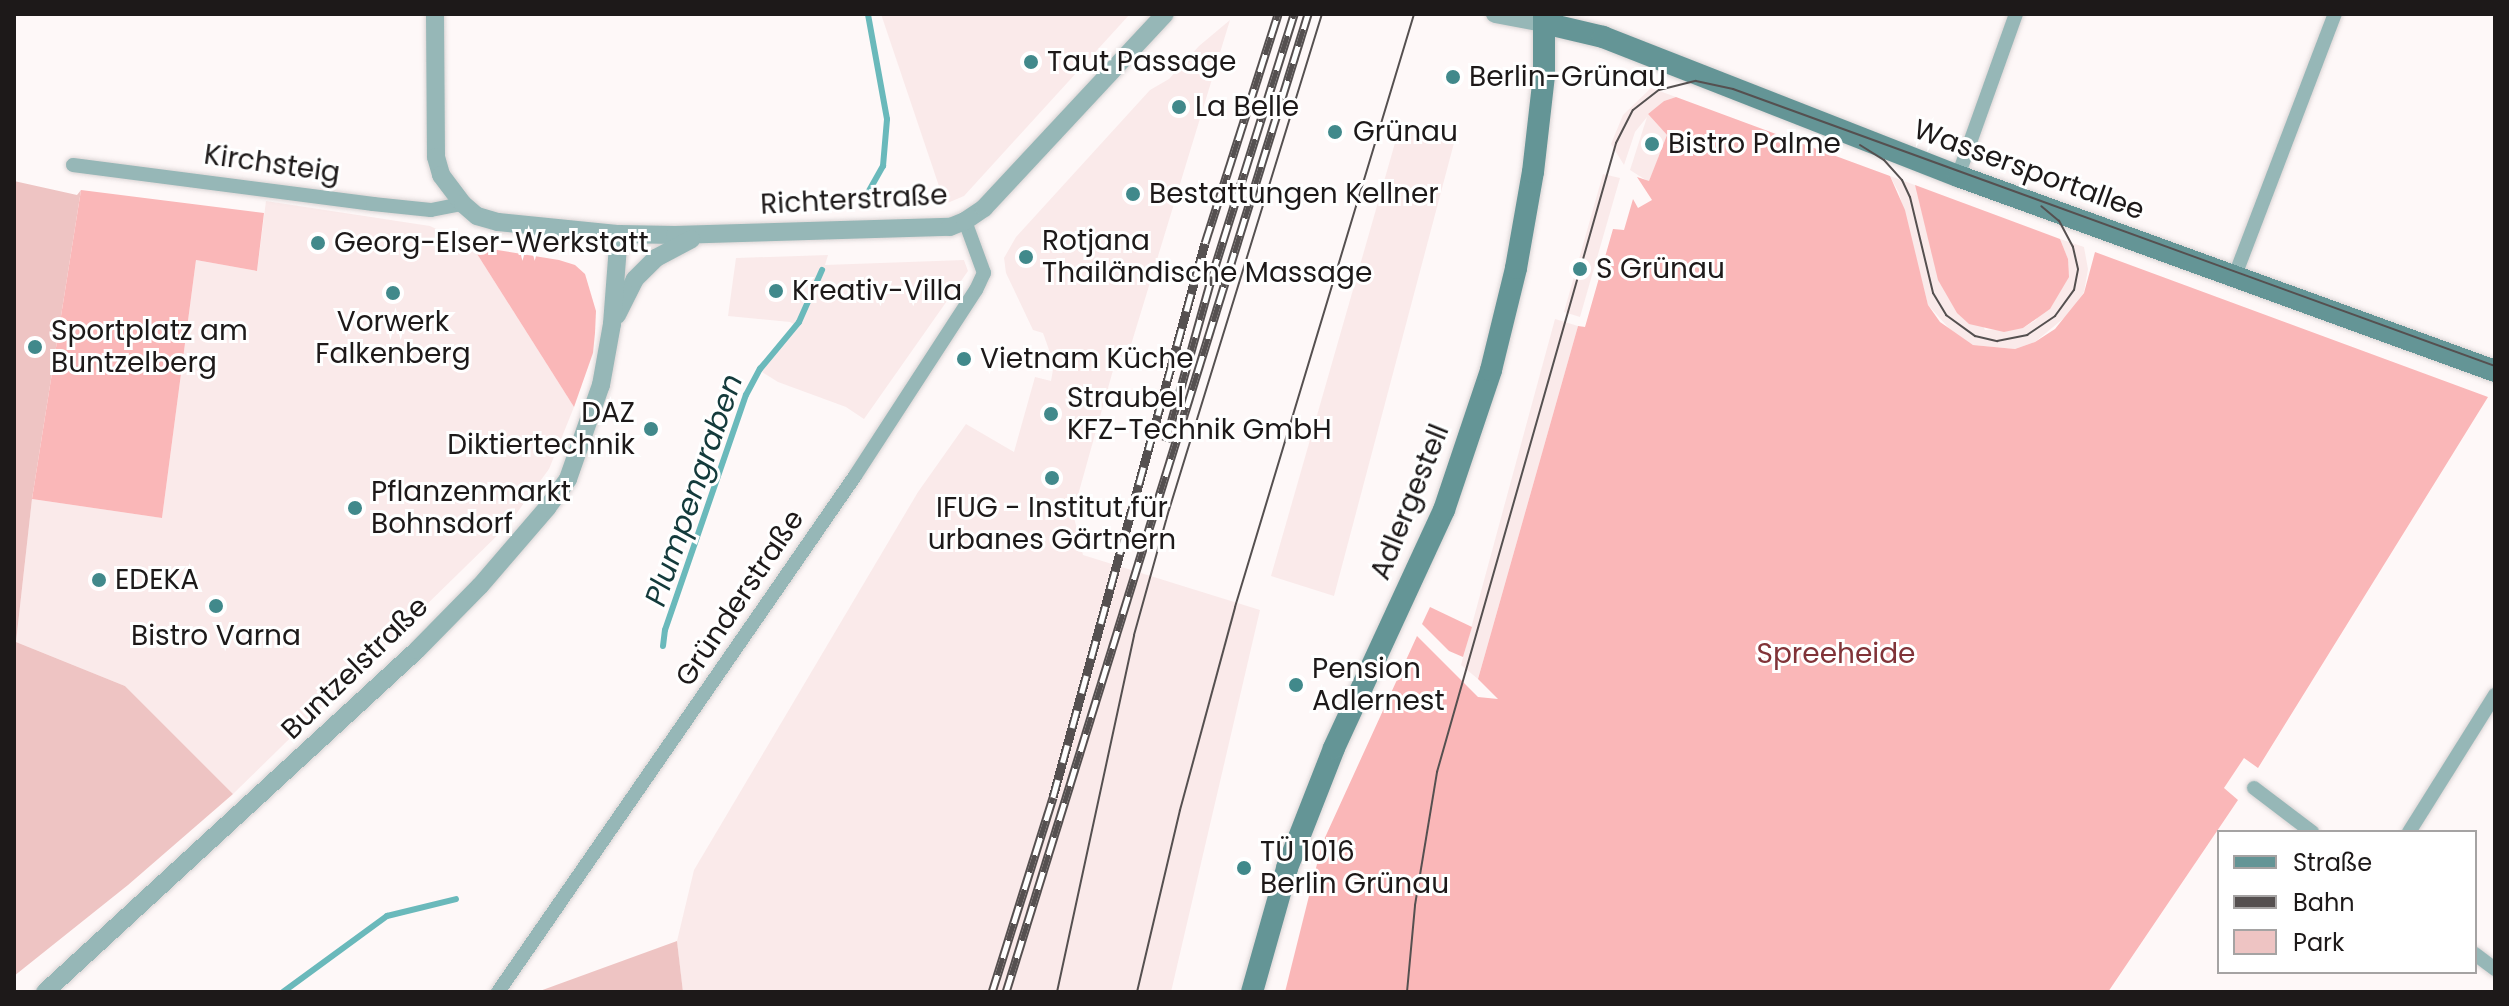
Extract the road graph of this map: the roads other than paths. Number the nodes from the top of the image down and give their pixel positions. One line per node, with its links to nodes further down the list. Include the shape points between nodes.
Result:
1 (435, 14): 9 (street, via 436,157 441,175)
2 (1165, 14): 10 (street, Richterstraße, via 984,208)
3 (1495, 14): 6 (street)
4 (2016, 14): 8 (street)
5 (2335, 14): 13 (street)
6 (1544, 18): 8 (main road, Wassersportallee); 24 (main road, Adlergestell, via 1544,76 1533,172 1491,370 1439,522 1334,748 1287,868)
7 (73, 165): 9 (street, Kirchsteig, via 431,210)
8 (1958, 176): 13 (main road, Wassersportallee)
9 (463, 204): 11 (street, Richterstraße, via 477,216 498,222)
10 (965, 221): 12 (street, Richterstraße, via 950,227); 23 (street, Gründerstraße, via 984,273 976,290 838,502)
11 (619, 234): 12 (street, Richterstraße); 14 (street, Buntzelstraße)
12 (701, 235): 14 (street, Buntzelstraße, via 656,258 635,279)
13 (2234, 278): 15 (main road, Wassersportallee)
14 (612, 324): 22 (street, Buntzelstraße, via 601,385 573,465 547,508 417,650)
15 (2495, 371)
16 (2495, 695): 19 (street)
17 (2254, 788): 18 (street)
18 (2309, 830)
19 (2410, 830)
20 (2477, 956): 21 (street)
21 (2495, 969)
22 (45, 992)
23 (498, 992)
24 (1252, 992)

